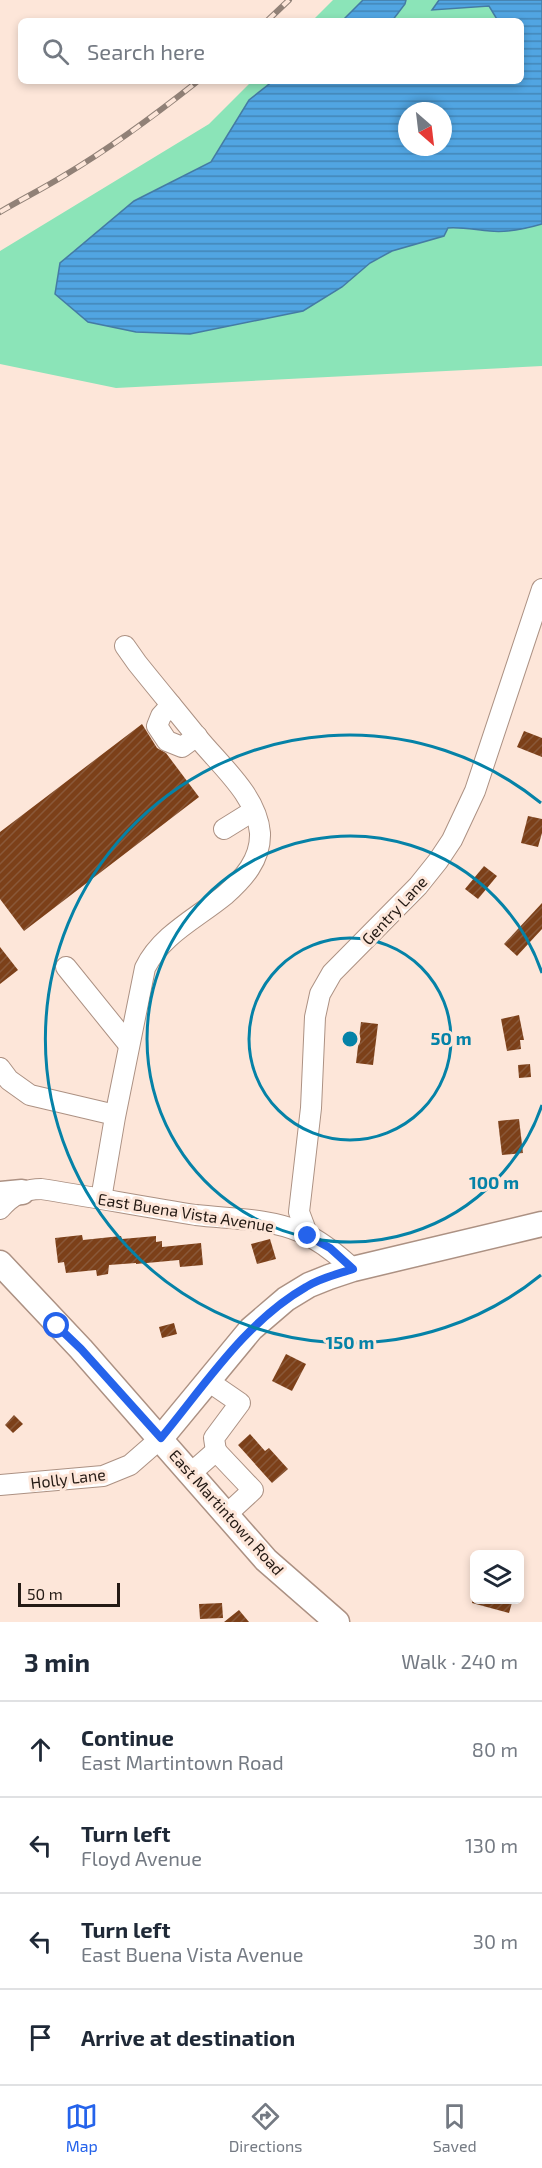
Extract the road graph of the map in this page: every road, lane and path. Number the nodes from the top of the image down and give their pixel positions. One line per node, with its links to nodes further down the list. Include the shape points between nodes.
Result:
1 (542, 589): 13 (street, Gentry Lane, via 476,791 452,840 418,886 332,973 320,994 299,1212)
2 (125, 646): 3 (street, via 242,790)
3 (253, 811): 4 (street); 6 (street, via 260,838 249,870 207,910 165,939 150,958 141,980)
4 (224, 829)
5 (66, 967): 6 (street)
6 (129, 1045): 8 (street)
7 (0, 1068): 8 (street, via 30,1095)
8 (115, 1114): 10 (street)
9 (11, 1193): 10 (street, East Buena Vista Avenue, via 41,1189); 11 (street, East Buena Vista Avenue)
10 (101, 1198): 13 (street, East Buena Vista Avenue, via 283,1226)
11 (0, 1209)
12 (542, 1224): 15 (main road)
13 (308, 1236): 15 (street, East Buena Vista Avenue, via 330,1248)
14 (0, 1263): 17 (main road, East Martintown Road)
15 (353, 1269): 16 (main road, via 309,1285 268,1313)
16 (208, 1381): 17 (main road); 18 (street, via 240,1403 214,1438)
17 (161, 1438): 19 (main road, East Martintown Road); 20 (street, Holly Lane, via 130,1465 103,1476)
18 (216, 1451): 19 (street); 21 (street, via 253,1490)
19 (191, 1473): 21 (main road, East Martintown Road)
20 (0, 1485)
21 (227, 1514): 22 (main road, East Martintown Road, via 266,1560)
22 (337, 1622)

